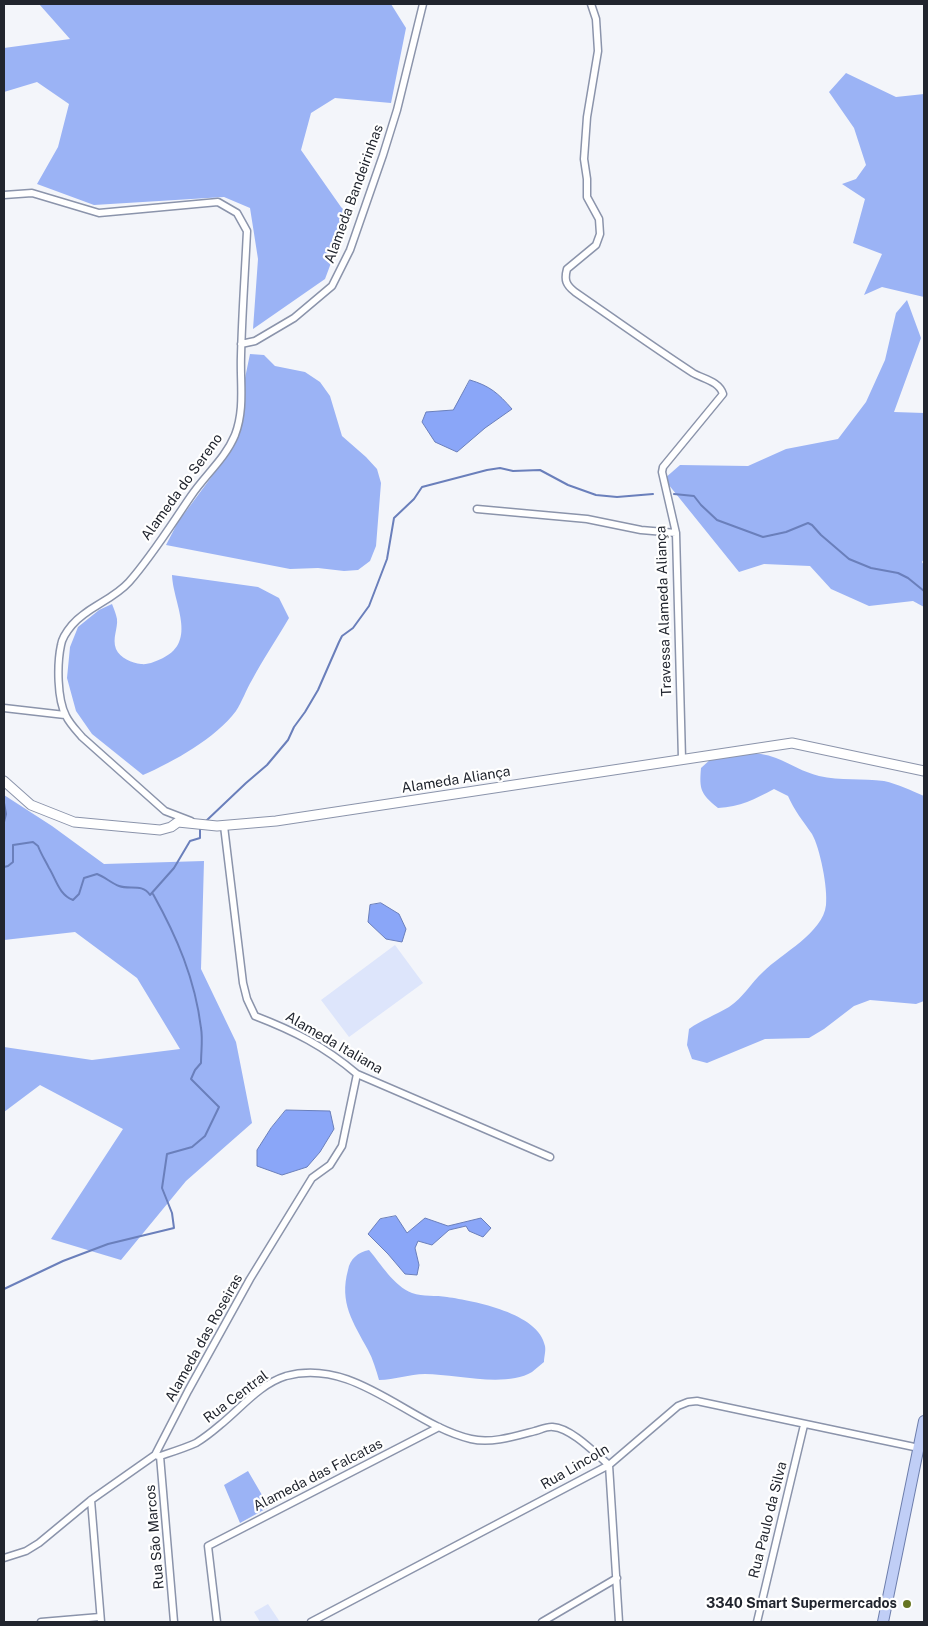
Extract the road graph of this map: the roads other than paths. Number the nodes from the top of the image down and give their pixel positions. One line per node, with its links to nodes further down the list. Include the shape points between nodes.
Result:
1 (423, 4): 4 (street, Alameda Bandeirinhas, via 383,155 350,250 332,286 294,318 255,342)
2 (591, 4): 6 (street, Travessa Alameda Aliança, via 596,19 598,51 584,159 587,197 599,219 600,234 596,245 567,269 565,281 567,286 643,340 722,389 723,394 663,467 662,475)
3 (4, 195): 4 (street, Alameda do Sereno, via 32,193 99,214 218,202 237,213 247,231)
4 (241, 344): 8 (street, Alameda do Sereno, via 242,401 235,434 226,453 127,584 73,624 64,636 58,682)
5 (477, 509): 6 (street, via 587,519)
6 (676, 533): 9 (street, Travessa Alameda Aliança)
7 (4, 708): 8 (street)
8 (65, 715): 12 (street, Alameda do Sereno, via 82,737 165,810)
9 (682, 759): 10 (street, Alameda Aliança, via 792,743); 13 (street, Alameda Aliança, via 276,821)
10 (924, 771)
11 (4, 781): 12 (street, Alameda Aliança, via 31,804 74,822 160,830 178,822)
12 (198, 825): 13 (street, Alameda Aliança)
13 (220, 826): 14 (street, Alameda Italiana, via 243,983 254,1016 288,1029 335,1055)
14 (357, 1074): 15 (street, Alameda Italiana); 20 (street, Alameda das Roseiras, via 342,1146 330,1165 312,1178 250,1279)
15 (550, 1157)
16 (804, 1424): 19 (street, Rua Lincoln); 21 (street, Rua Lincoln, via 698,1401 688,1402 678,1406); 32 (street, Rua Paulo da Silva)
17 (924, 1425): 19 (main road)
18 (439, 1427): 20 (street, Rua Central, via 371,1388 330,1375 308,1372 286,1376 269,1384 196,1442); 21 (street, Rua Central, via 455,1435 488,1440 552,1426 575,1437); 28 (street, Alameda das Falcatas, via 208,1546)
19 (919, 1448): 33 (main road)
20 (158, 1456): 22 (street, Alameda das Roseiras); 27 (street, Rua São Marcos)
21 (609, 1465): 24 (street); 29 (street, Rua Lincoln)
22 (91, 1500): 23 (street, Alameda das Roseiras, via 39,1543); 25 (street)
23 (4, 1558)
24 (617, 1578): 30 (street); 31 (street)
25 (101, 1620): 26 (street)
26 (40, 1622)
27 (174, 1622)
28 (217, 1622)
29 (311, 1622)
30 (542, 1622)
31 (619, 1622)
32 (757, 1622)
33 (883, 1622)

